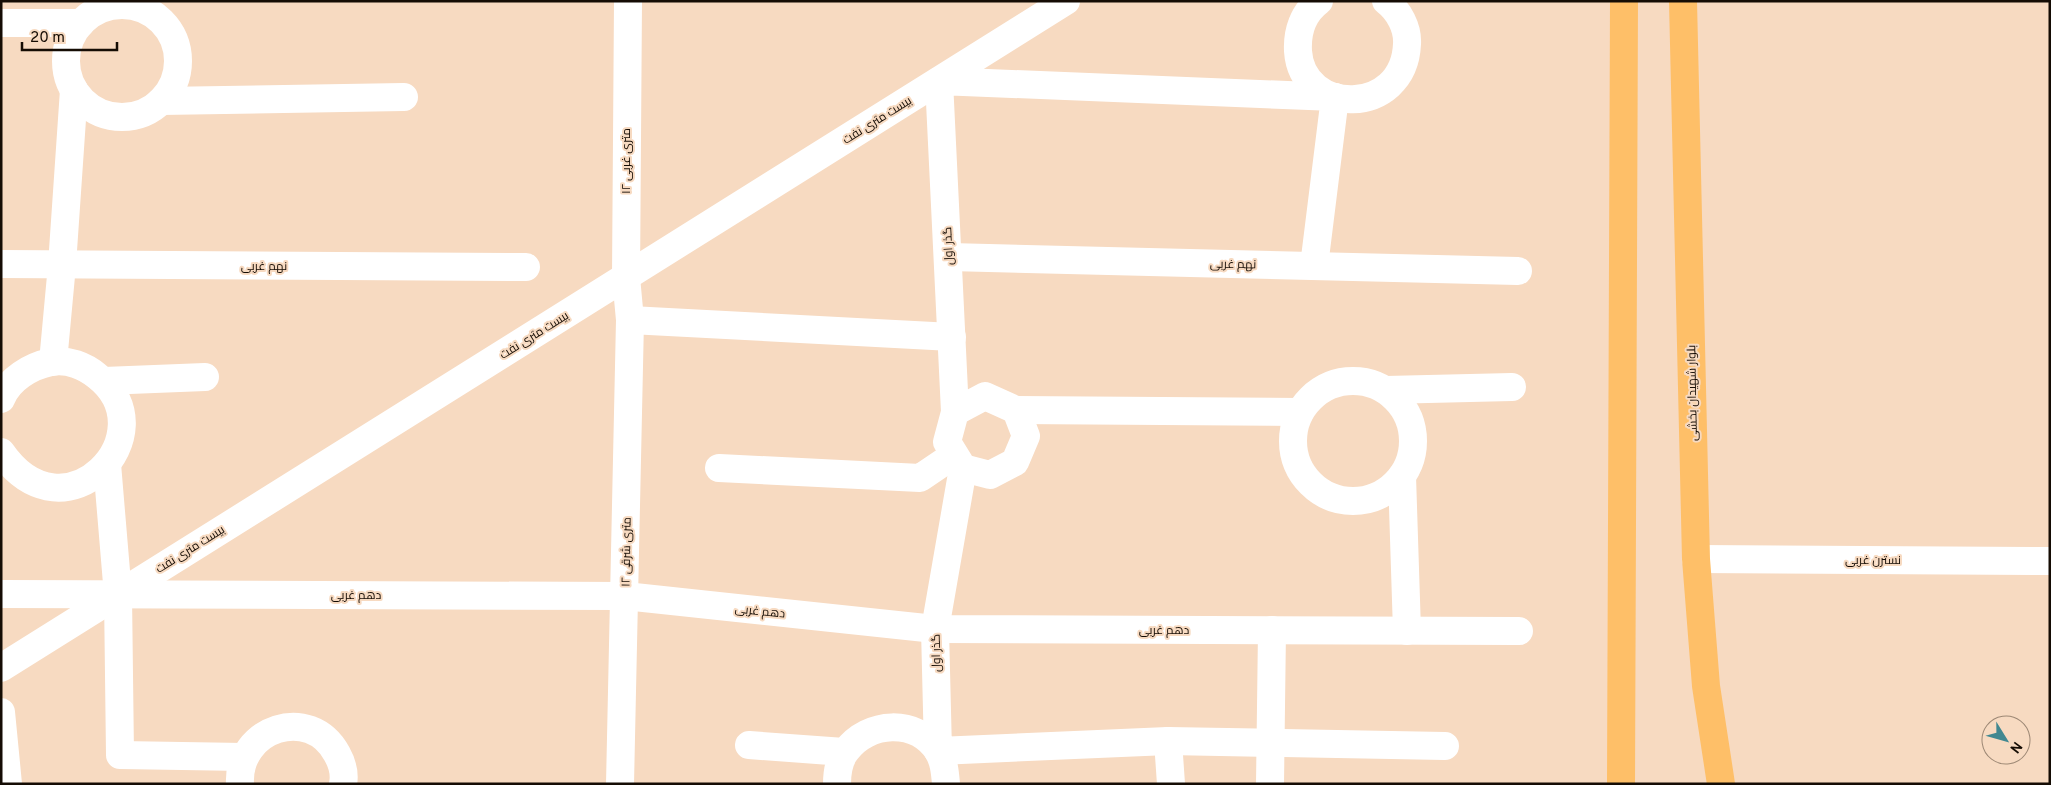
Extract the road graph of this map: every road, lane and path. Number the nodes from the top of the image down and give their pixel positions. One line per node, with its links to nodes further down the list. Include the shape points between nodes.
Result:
1 (628, 1): 20 (street, ۱۲ متری غربی)
2 (1066, 1): 9 (street, بیست متری نفت)
3 (1624, 1): 63 (main road)
4 (1683, 1): 37 (main road, بلوار شهیدان بخشی)
5 (1315, 2): 11 (street, via 1303,20 1297,38 1298,57 1305,75 1318,89)
6 (1398, 2): 11 (street, via 1408,38 1407,56 1400,74 1388,88 1372,97 1353,100)
7 (1, 23): 8 (street)
8 (81, 23): 10 (street, via 71,38 66,55 67,73); 13 (street, via 95,11 112,5 130,5 147,10 162,20 178,52 178,70)
9 (939, 81): 11 (street); 14 (street, گذر اول); 20 (street, بیست متری نفت)
10 (74, 90): 13 (street, via 85,103 115,117 148,111); 16 (street)
11 (1335, 97): 17 (street)
12 (404, 98): 13 (street)
13 (162, 101)
14 (949, 258): 17 (street, نهم غربی); 22 (street, گذر اول)
15 (1, 264): 16 (street, نهم غربی)
16 (62, 264): 18 (street, نهم غربی); 23 (street)
17 (1314, 266): 19 (street, نهم غربی)
18 (526, 267)
19 (1518, 271)
20 (626, 277): 21 (street, ۱۲ متری غربی); 40 (street, بیست متری نفت)
21 (630, 320): 22 (street); 41 (street, ۱۲ متری شرقی)
22 (952, 337): 30 (street, گذر اول)
23 (53, 362): 25 (street, via 72,363 90,369); 28 (street, via 34,366 16,378)
24 (205, 377): 25 (street)
25 (104, 381): 34 (street, via 115,396 121,431 117,448)
26 (1512, 387): 27 (street)
27 (1386, 390): 31 (street, via 1368,382 1348,380 1328,386 1312,396); 36 (street, via 1400,403 1410,420 1411,458)
28 (1, 399)
29 (1016, 410): 30 (street, via 985,396); 31 (street); 32 (street, via 1026,436 1016,462 990,475)
30 (955, 412): 32 (street, via 947,442)
31 (1300, 412): 36 (street, via 1293,431 1293,452 1300,470 1312,486 1329,497 1349,502 1369,499 1387,490)
32 (959, 462): 35 (street, via 920,478); 42 (street, گذر اول)
33 (5, 463): 34 (street, via 30,481 50,487 72,486 92,478)
34 (107, 464): 40 (street)
35 (719, 468)
36 (1402, 476): 44 (street)
37 (1696, 559): 38 (street, نسترن غربی); 55 (main road, بلوار شهیدان بخشی, via 1706,686)
38 (2050, 562)
39 (1, 594): 40 (street, دهم غربی)
40 (118, 595): 41 (street, دهم غربی); 46 (street, بیست متری نفت); 54 (street, via 120,755)
41 (625, 596): 42 (street, دهم غربی); 58 (street, ۱۲ متری شرقی)
42 (935, 630): 43 (street, دهم غربی); 52 (street, گذر اول)
43 (1272, 630): 44 (street, دهم غربی); 49 (street)
44 (1407, 631): 45 (street, دهم غربی)
45 (1519, 631)
46 (1, 668)
47 (1, 712): 56 (street)
48 (1168, 740): 49 (street); 52 (street); 61 (street)
49 (1271, 744): 51 (street); 62 (street)
50 (748, 745): 53 (street)
51 (1445, 746)
52 (938, 751): 53 (street, via 925,737 909,729 890,726 873,730 857,739); 60 (street, گذر اول, via 945,767)
53 (844, 752): 59 (street)
54 (242, 771): 57 (street, via 254,742 268,732 285,727 303,727 320,734 333,746 341,762)
55 (1720, 780)
56 (8, 784)
57 (343, 784)
58 (620, 784)
59 (837, 784)
60 (946, 784)
61 (1171, 784)
62 (1270, 784)
63 (1621, 784)

